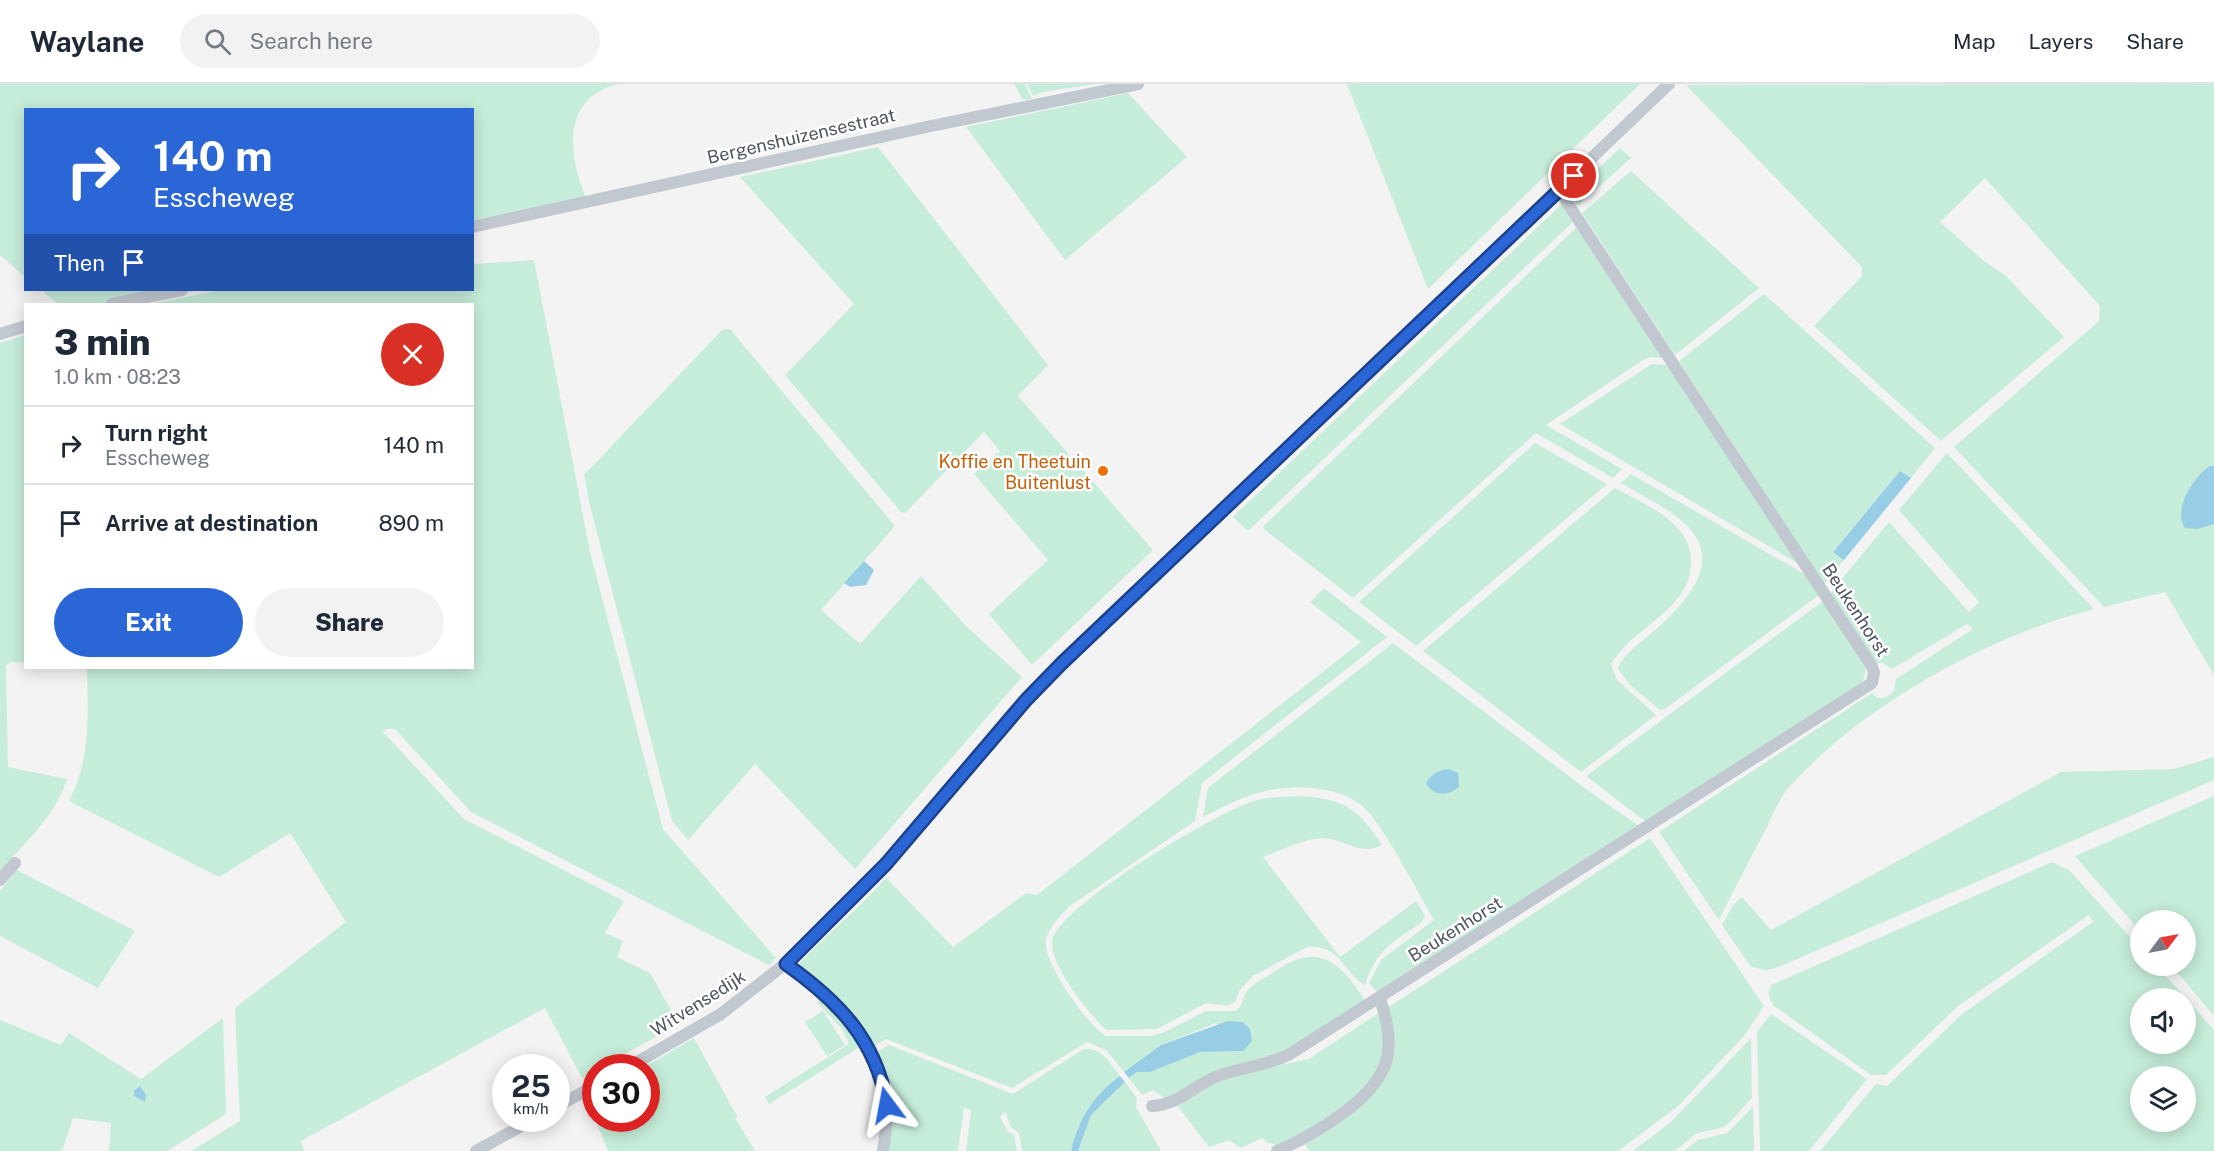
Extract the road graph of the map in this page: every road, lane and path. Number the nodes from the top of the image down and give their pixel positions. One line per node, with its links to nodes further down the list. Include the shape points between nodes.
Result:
1 (1138, 84): 4 (street, Bergenshuizensestraat)
2 (1669, 84): 3 (street, Witvensedijk)
3 (1561, 188): 11 (street, Witvensedijk, via 1040,686 886,864); 12 (street, Beukenhorst, via 1598,251 1871,665 1874,677 1866,690)
4 (474, 227)
5 (177, 291): 6 (street)
6 (117, 303)
7 (24, 327): 8 (street)
8 (0, 334)
9 (15, 863): 10 (street)
10 (0, 880)
11 (786, 964): 13 (street, Witvensedijk, via 721,1014); 17 (street, via 839,1008 873,1055 887,1105)
12 (1380, 999): 14 (street, Beukenhorst, via 1279,1060 1218,1076 1168,1106); 18 (street, via 1389,1035 1389,1056 1382,1075 1371,1091 1318,1132)
13 (651, 1054)
14 (1152, 1106)
15 (510, 1132): 16 (street)
16 (476, 1151)
17 (883, 1151)
18 (1277, 1151)

